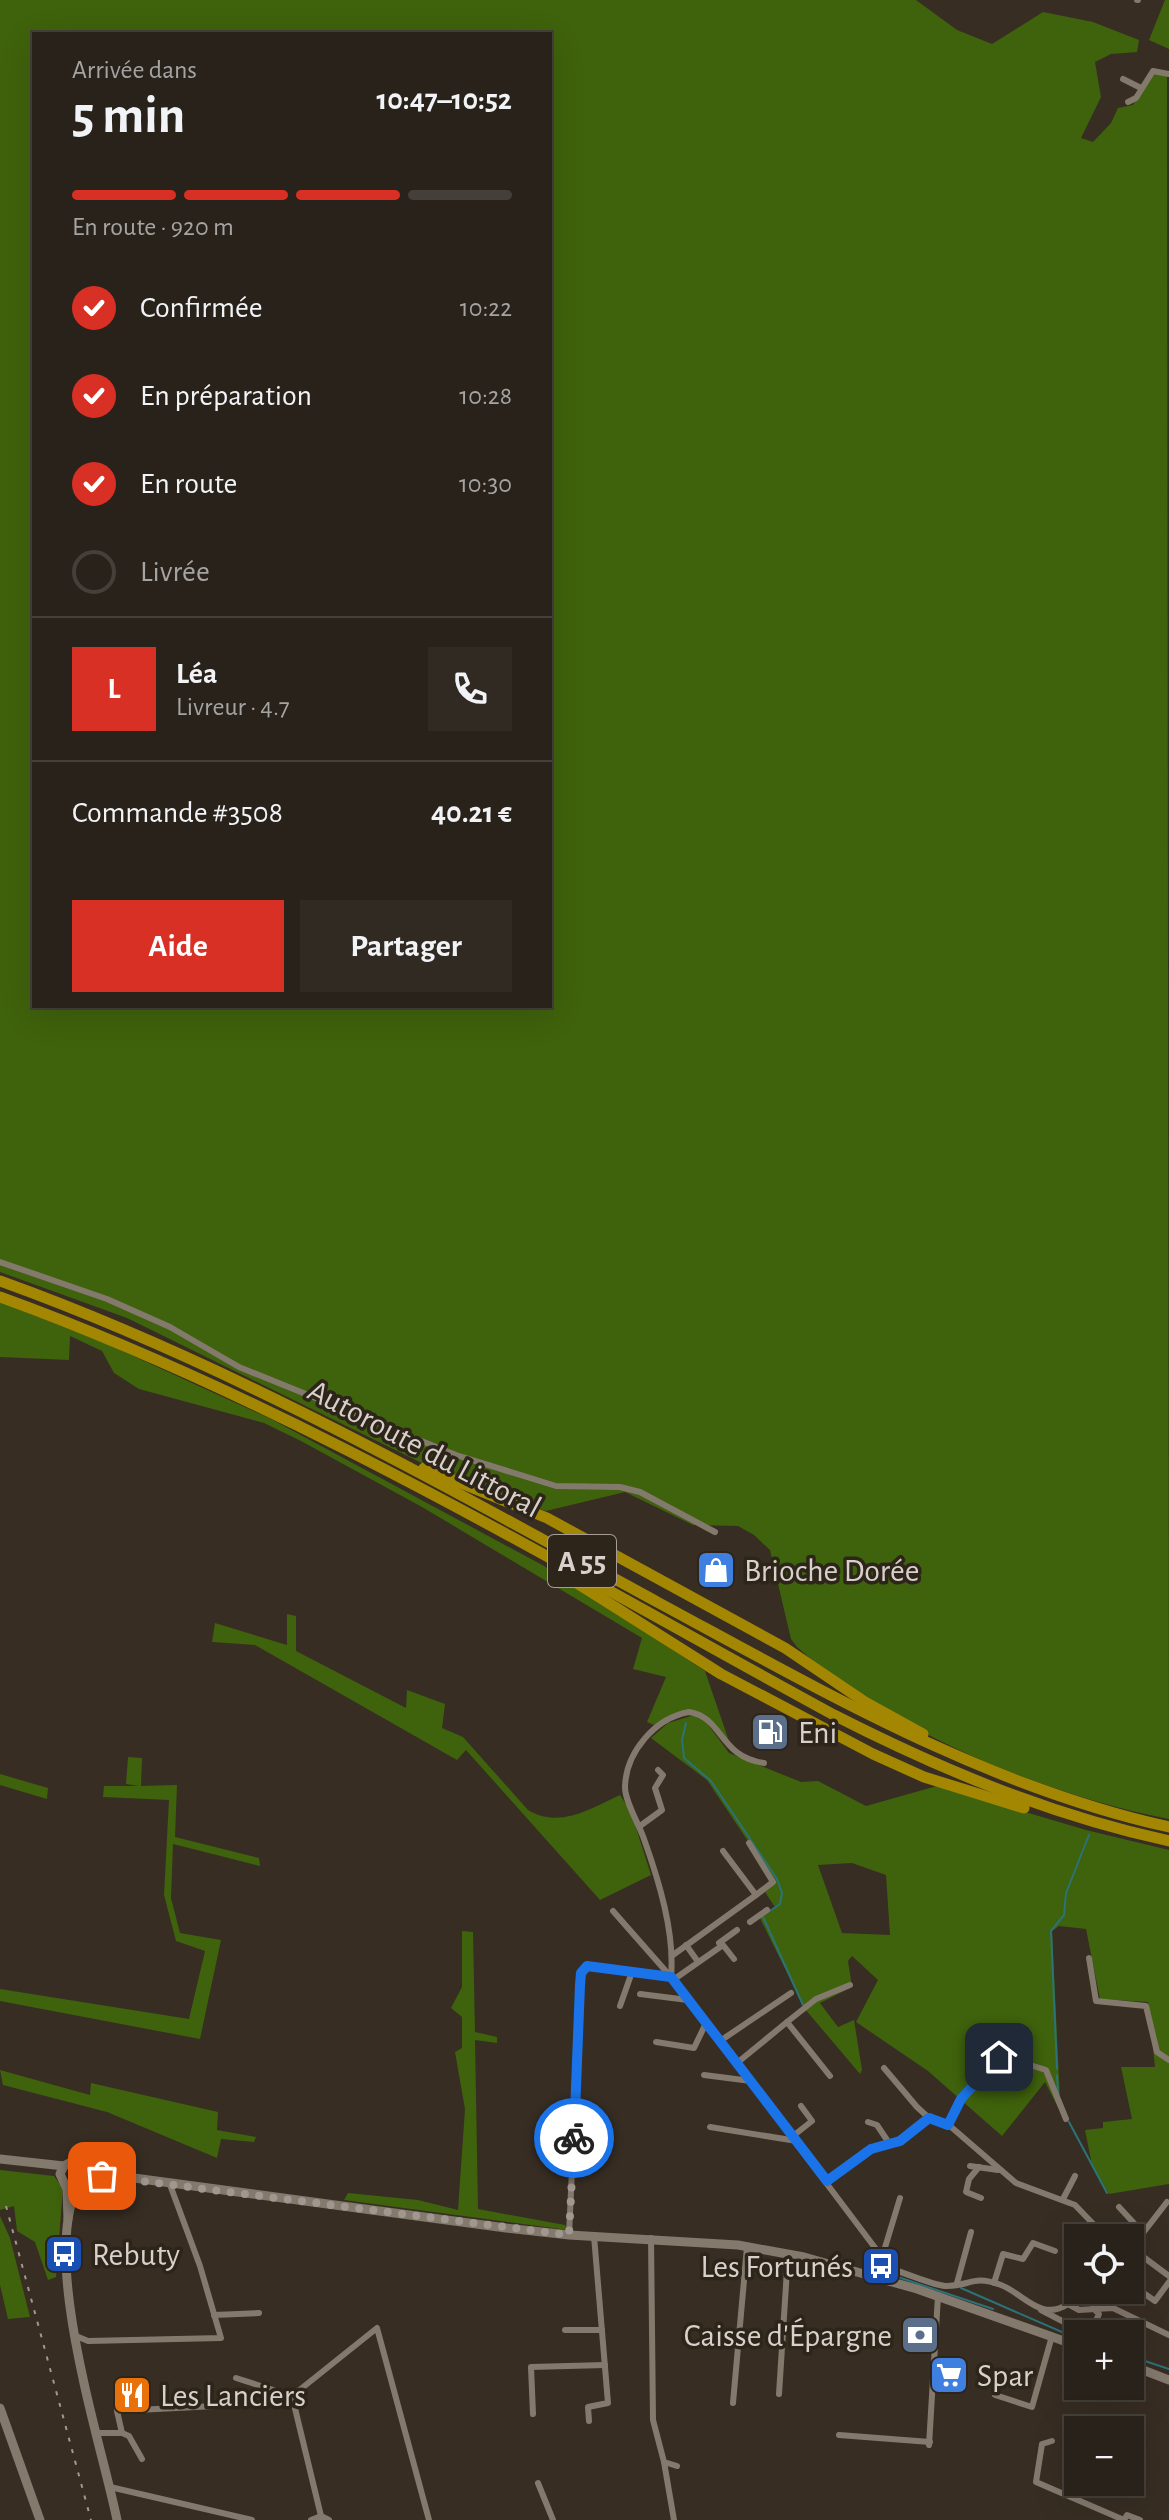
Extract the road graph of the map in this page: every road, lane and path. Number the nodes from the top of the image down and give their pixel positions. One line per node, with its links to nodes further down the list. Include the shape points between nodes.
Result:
1 (1168, 74): 3 (street, via 1153,71)
2 (1123, 79): 3 (street)
3 (1141, 88): 4 (street)
4 (1128, 102)
5 (0, 1262): 10 (street, via 123,1306 239,1367 432,1446 541,1483 640,1492)
6 (0, 1281): 8 (highway, Autoroute du Littoral / A 55, via 144,1337)
7 (0, 1297): 9 (highway, Autoroute du Littoral / A 55, via 196,1377)
8 (272, 1396): 13 (highway, Autoroute du Littoral / A 55, via 830,1695); 13 (highway, via 449,1479 547,1518 785,1648 885,1714)
9 (425, 1493): 17 (highway, Autoroute du Littoral / A 55, via 921,1758 1051,1811); 17 (highway, via 721,1674 891,1763 1079,1825)
10 (715, 1532)
11 (764, 1763): 14 (street, via 729,1749 699,1714 684,1712 669,1719 644,1738 630,1766 625,1789)
12 (658, 1770): 14 (street, via 663,1775 655,1788 662,1810)
13 (1027, 1786): 15 (highway, Autoroute du Littoral / A 55)
14 (640, 1826): 31 (street)
15 (1169, 1827)
16 (749, 1843): 19 (street, via 773,1882)
17 (1169, 1843)
18 (723, 1851): 19 (street)
19 (756, 1895): 20 (street)
20 (747, 1901): 23 (street); 24 (street)
21 (767, 1910): 23 (street)
22 (613, 1911): 37 (street)
23 (758, 1916): 25 (street)
24 (717, 1922): 27 (street); 29 (street)
25 (750, 1922)
26 (737, 1930): 27 (street)
27 (728, 1937): 28 (street)
28 (719, 1943)
29 (686, 1945): 31 (street); 33 (street)
30 (705, 1953): 33 (street)
31 (673, 1955): 37 (street)
32 (1089, 1958): 47 (street, via 1096,2001 1146,2006 1157,2052)
33 (696, 1959): 35 (street)
34 (734, 1959): 37 (street, via 723,1945)
35 (688, 1965)
36 (632, 1972): 37 (street); 42 (street); 80 (street, via 587,1966 581,1973)
37 (672, 1978): 41 (street)
38 (850, 1985): 43 (street, via 816,1999)
39 (791, 1993): 45 (street)
40 (640, 1994): 41 (street)
41 (688, 2000): 44 (street)
42 (620, 2006)
43 (787, 2022): 48 (street); 51 (street)
44 (706, 2023): 45 (street); 46 (street, via 694,2048)
45 (720, 2041): 48 (street)
46 (656, 2042)
47 (1169, 2060)
48 (737, 2063): 52 (street)
49 (884, 2068): 54 (street)
50 (704, 2075): 52 (street)
51 (830, 2076)
52 (751, 2081): 59 (street)
53 (801, 2106): 59 (street, via 812,2121)
54 (929, 2118): 57 (street); 60 (street, via 900,2141)
55 (1066, 2119): 57 (street, via 1046,2070 1001,2056 961,2099)
56 (868, 2122): 60 (street, via 877,2125)
57 (948, 2125): 64 (street)
58 (710, 2127): 59 (street)
59 (795, 2139): 68 (street)
60 (889, 2143): 68 (street, via 871,2149)
61 (0, 2161): 65 (main road)
62 (970, 2166): 63 (street)
63 (979, 2167): 64 (street); 71 (street, via 966,2192)
64 (1001, 2170): 72 (street, via 1032,2191)
65 (63, 2174): 67 (main road); 67 (main road, via 71,2162); 75 (main road)
66 (1075, 2176): 72 (street)
67 (80, 2177): 69 (main road); 75 (main road)
68 (827, 2181): 86 (street)
69 (169, 2182): 80 (main road); 98 (street)
70 (900, 2198): 86 (street)
71 (981, 2198)
72 (1063, 2199): 76 (street)
73 (1167, 2202): 79 (street)
74 (1119, 2207): 77 (street)
75 (68, 2219): 105 (main road, via 64,2265)
76 (1095, 2224)
77 (1135, 2224)
78 (971, 2232): 90 (street)
79 (1144, 2232)
80 (569, 2235): 81 (main road)
81 (594, 2236): 82 (main road); 102 (street)
82 (651, 2238): 83 (main road); 124 (street, via 656,2432)
83 (747, 2247): 85 (main road); 114 (street)
84 (1055, 2251): 91 (street, via 1033,2243 1023,2259 1003,2254)
85 (788, 2254): 93 (main road); 111 (street)
86 (883, 2254): 90 (street, via 891,2269 945,2286)
87 (1144, 2257): 88 (street)
88 (1169, 2276)
89 (1169, 2282): 92 (street, via 1155,2301)
90 (957, 2283): 91 (street, via 979,2278)
91 (994, 2283): 96 (street)
92 (1144, 2293)
93 (938, 2296): 104 (main road); 121 (street, via 929,2443)
94 (1068, 2304): 95 (street, via 1079,2310); 96 (street)
95 (1093, 2308): 99 (street, via 1099,2314); 103 (street, via 1113,2308)
96 (1041, 2310): 100 (street)
97 (259, 2313): 98 (street)
98 (214, 2315): 105 (street, via 221,2338)
99 (1096, 2320)
100 (1064, 2322)
101 (565, 2330): 102 (street)
102 (602, 2330): 107 (street)
103 (1169, 2335)
104 (1052, 2336): 106 (main road); 112 (street, via 1032,2407)
105 (78, 2341): 119 (main road)
106 (1064, 2341)
107 (605, 2365): 117 (street, via 531,2367); 118 (street, via 608,2403 588,2407)
108 (1144, 2369): 109 (main road)
109 (1169, 2377)
110 (236, 2378): 113 (street)
111 (779, 2394)
112 (995, 2395)
113 (292, 2396): 128 (street); 134 (street, via 377,2328)
114 (733, 2403)
115 (216, 2406): 120 (street, via 117,2411)
116 (0, 2408): 129 (main road)
117 (533, 2414)
118 (589, 2421)
119 (98, 2433): 120 (street); 127 (main road)
120 (122, 2433): 123 (street)
121 (839, 2435)
122 (1052, 2441): 137 (street, via 1042,2444 1036,2482)
123 (142, 2459)
124 (664, 2462): 125 (street); 136 (street)
125 (677, 2466)
126 (538, 2483): 135 (street)
127 (110, 2487): 130 (main road); 131 (street)
128 (320, 2518): 132 (street); 133 (street)
129 (40, 2520)
130 (117, 2520)
131 (249, 2520)
132 (311, 2520)
133 (329, 2520)
134 (429, 2520)
135 (553, 2520)
136 (674, 2520)
137 (1124, 2520): 138 (street, via 1127,2515)
138 (1140, 2520)

